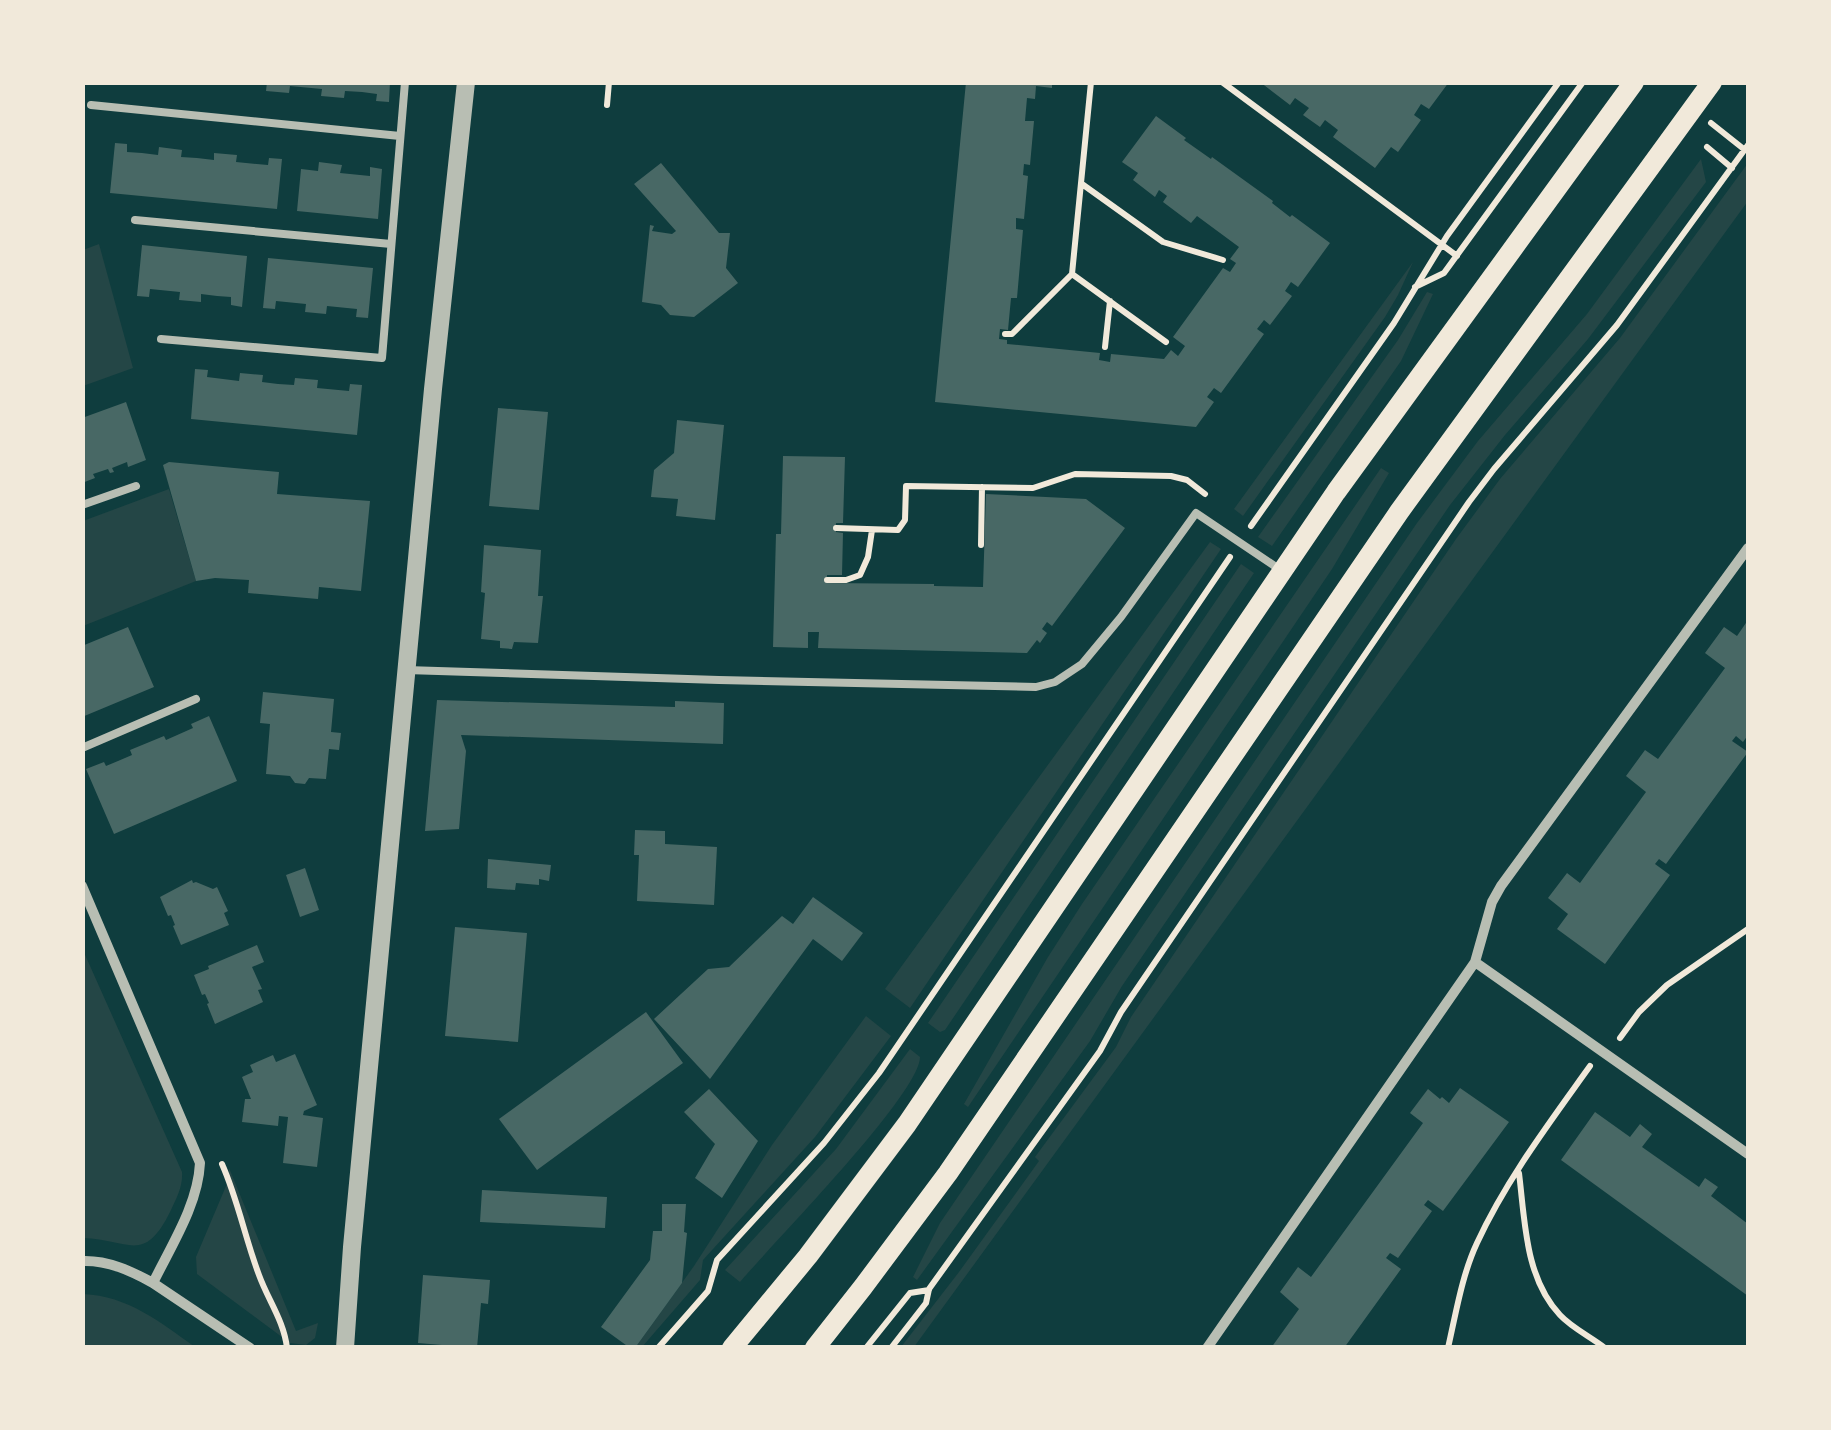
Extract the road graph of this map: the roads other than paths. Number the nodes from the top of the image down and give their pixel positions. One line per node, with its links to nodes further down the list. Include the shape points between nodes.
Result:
1 (405, 82): 6 (lane)
2 (466, 82): 14 (street)
3 (1634, 82): 13 (main road)
4 (1712, 82): 25 (main road, via 1399,512 958,1159)
5 (90, 105): 6 (lane)
6 (400, 136): 8 (lane)
7 (135, 220): 8 (lane)
8 (392, 244): 9 (lane, via 382,358)
9 (161, 339)
10 (136, 486): 11 (lane)
11 (82, 505)
12 (1748, 548): 18 (street, via 1501,886)
13 (1282, 571): 14 (lane, via 1196,513 1082,664 1036,687); 24 (main road, via 907,1124)
14 (406, 670): 23 (street)
15 (196, 699): 16 (lane)
16 (82, 748)
17 (82, 886): 21 (street, via 200,1163 192,1201)
18 (1475, 962): 19 (street); 26 (street)
19 (1748, 1154)
20 (82, 1261): 21 (street, via 130,1270)
21 (153, 1283): 22 (street)
22 (250, 1348)
23 (345, 1348)
24 (732, 1348)
25 (814, 1348)
26 (1207, 1348)

